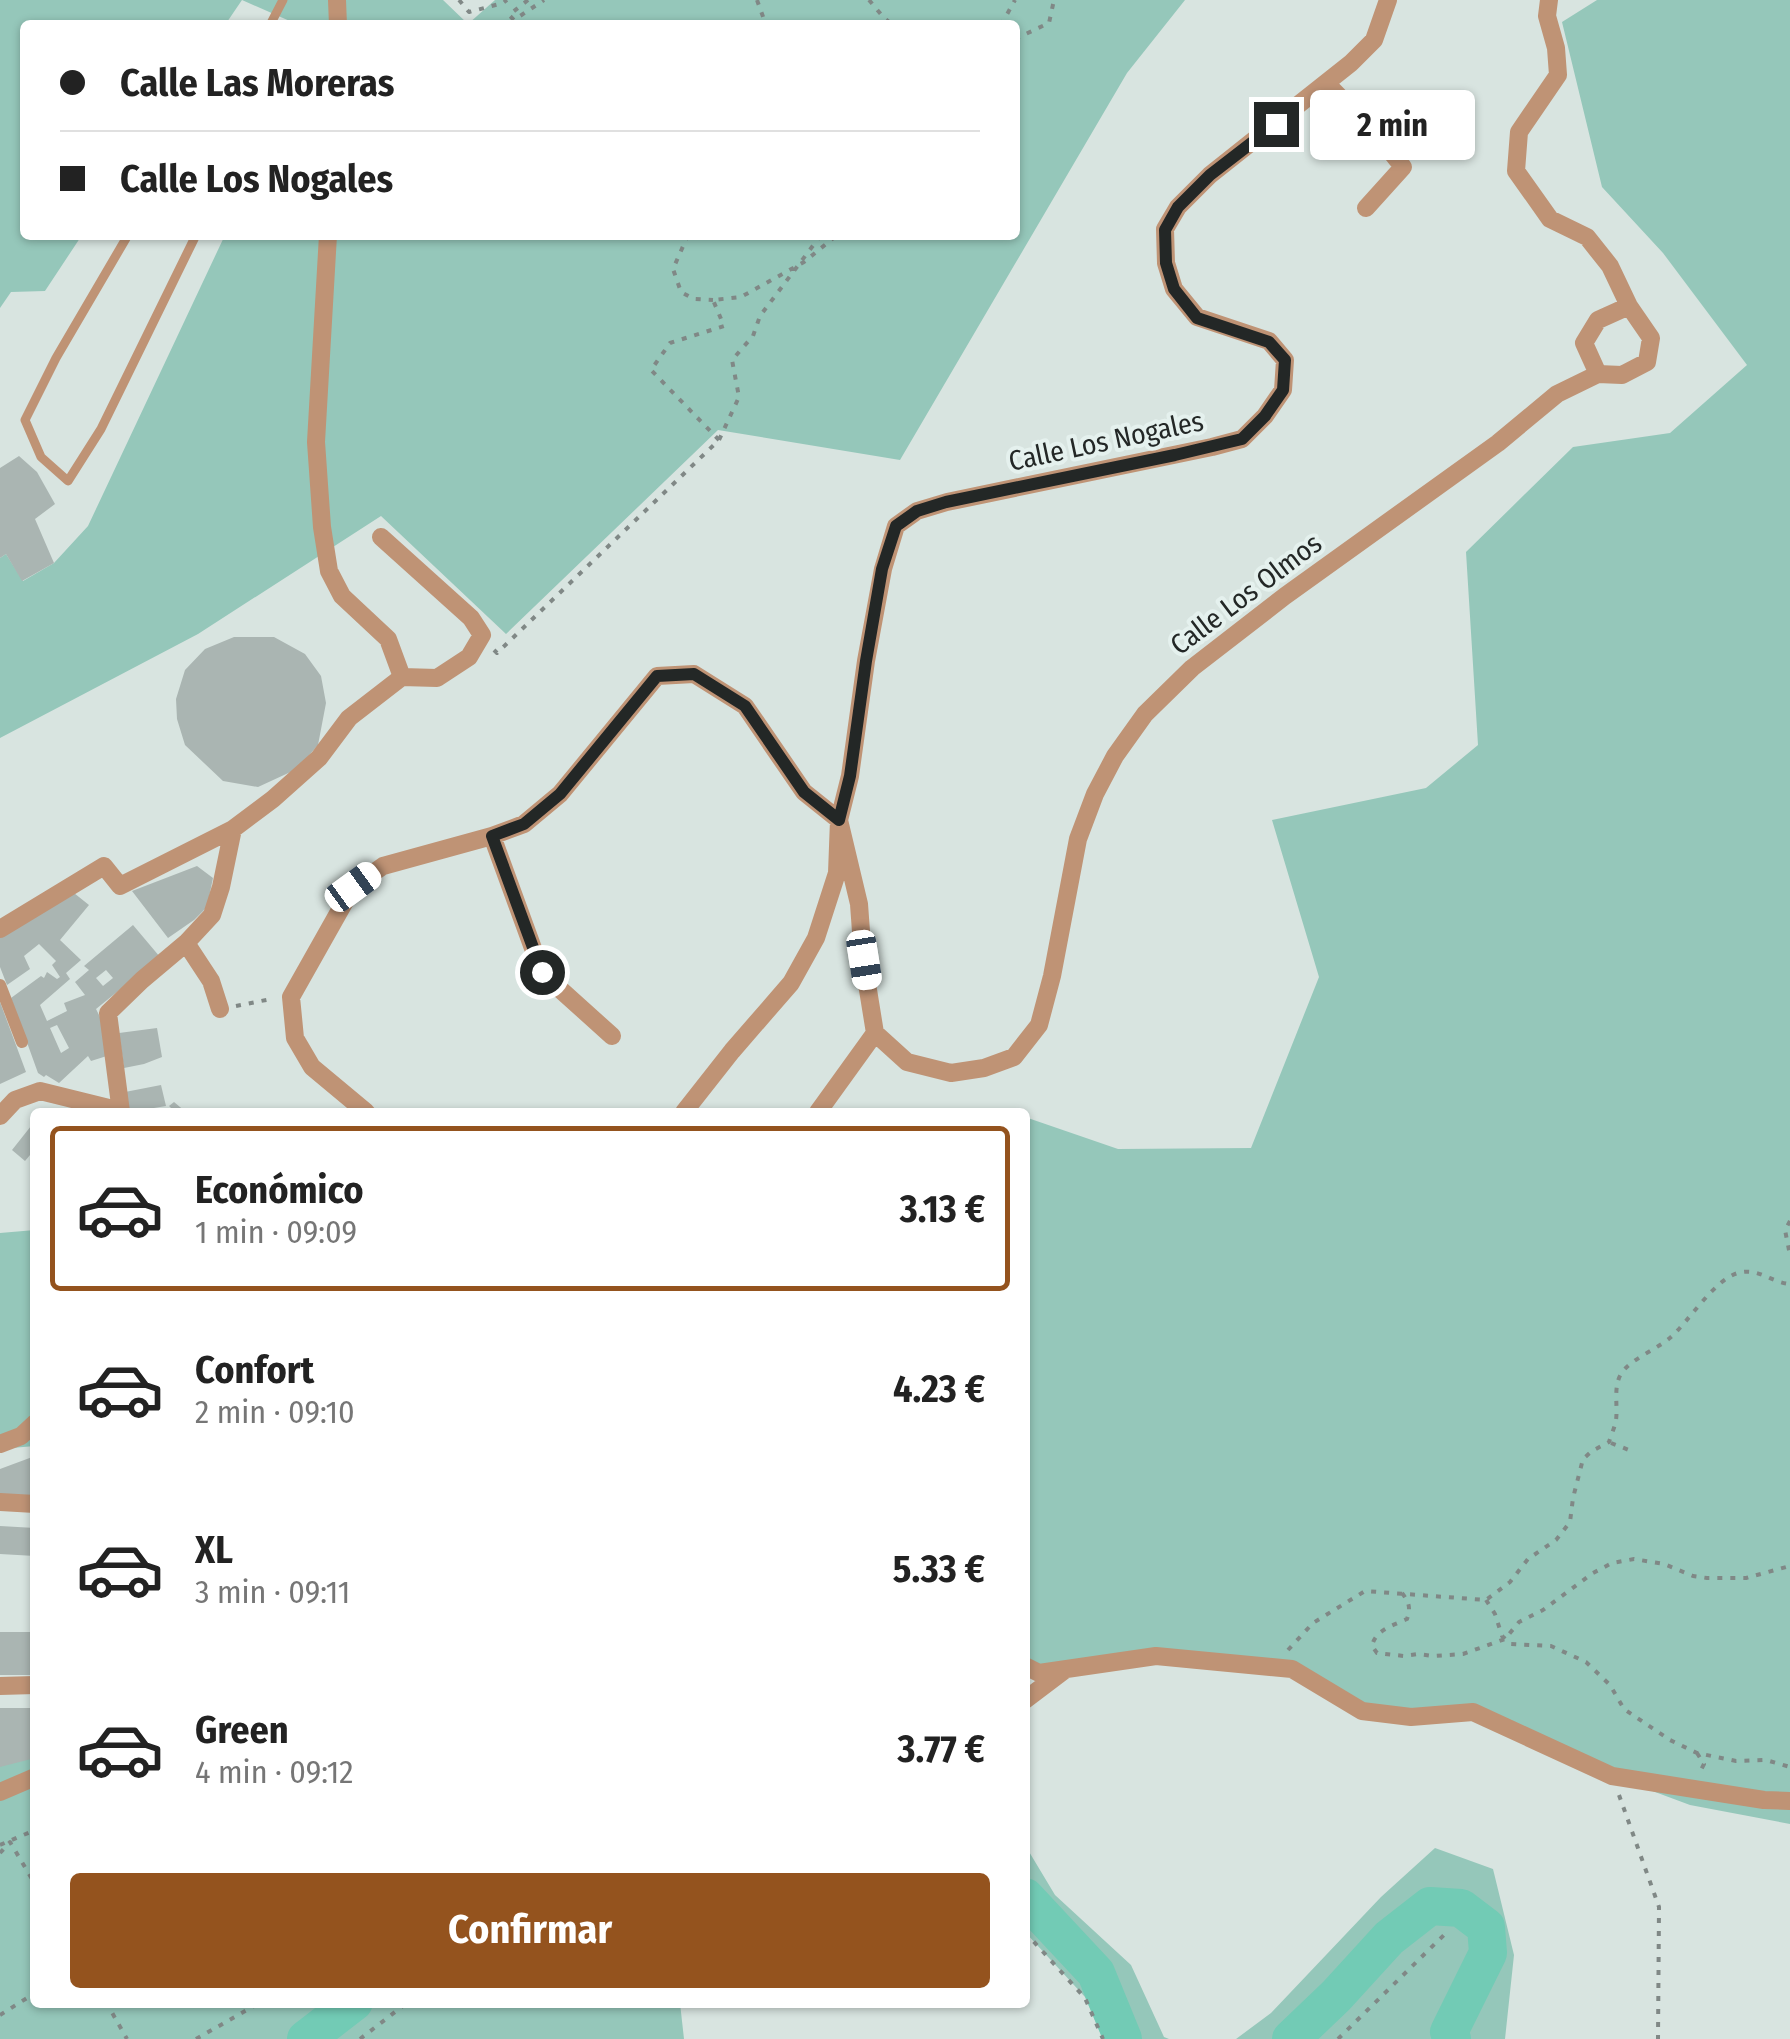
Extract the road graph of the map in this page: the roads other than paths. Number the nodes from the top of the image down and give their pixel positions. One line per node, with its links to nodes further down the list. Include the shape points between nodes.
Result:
1 (1388, 0): 3 (street, Calle Los Nogales, via 1374,40)
2 (1549, 0): 8 (street, Calle Los Olmos, via 1558,75 1519,132 1516,171 1550,220 1587,236)
3 (1326, 83): 4 (street, via 1403,167); 12 (street, Calle Los Nogales, via 1210,175 1165,230 1174,289 1197,318 1269,342 1285,360 1283,390 1242,439 946,502 896,526 882,569)
4 (1366, 208)
5 (125, 240): 6 (lane, via 25,420 41,457 68,481 101,429)
6 (194, 240)
7 (328, 240): 11 (street, via 316,442 322,527 342,596 388,638)
8 (1629, 306): 9 (street, via 1598,320 1584,343); 9 (street, Calle Los Olmos, via 1651,338 1648,362 1622,375)
9 (1598, 374): 19 (street, Calle Los Olmos, via 1558,394 1269,608 1145,714 1095,794 1078,839 1039,1025 1014,1057 952,1073 907,1062)
10 (381, 537): 11 (street, via 482,635 469,656 437,678)
11 (402, 677): 13 (street, via 349,718 319,758)
12 (839, 820): 14 (street, via 804,792 745,706 694,674 657,676 560,794 524,824); 19 (street, via 859,904); 25 (street, via 837,874 816,938 791,983)
13 (233, 828): 15 (street, via 120,886 104,866); 16 (street, via 212,915)
14 (492, 836): 20 (street, via 542,972); 24 (street, via 383,866 353,887 291,997 295,1038 312,1067)
15 (0, 929)
16 (186, 943): 18 (street); 23 (street, via 108,1013)
17 (0, 985): 21 (street)
18 (220, 1009)
19 (875, 1033): 26 (street)
20 (612, 1036)
21 (22, 1042)
22 (106, 1108): 27 (street, via 40,1091 14,1100)
23 (120, 1108)
24 (361, 1108)
25 (687, 1108)
26 (821, 1108)
27 (0, 1116)
28 (30, 1428): 29 (street)
29 (0, 1444)
30 (0, 1502): 31 (street)
31 (30, 1504)
32 (1030, 1668): 33 (street)
33 (1066, 1669): 36 (street); 39 (street, via 1156,1656 1292,1669 1362,1711 1411,1717 1473,1712 1612,1776)
34 (0, 1686): 35 (street)
35 (30, 1686)
36 (1030, 1696)
37 (30, 1779): 38 (street)
38 (0, 1792)
39 (1790, 1801)

